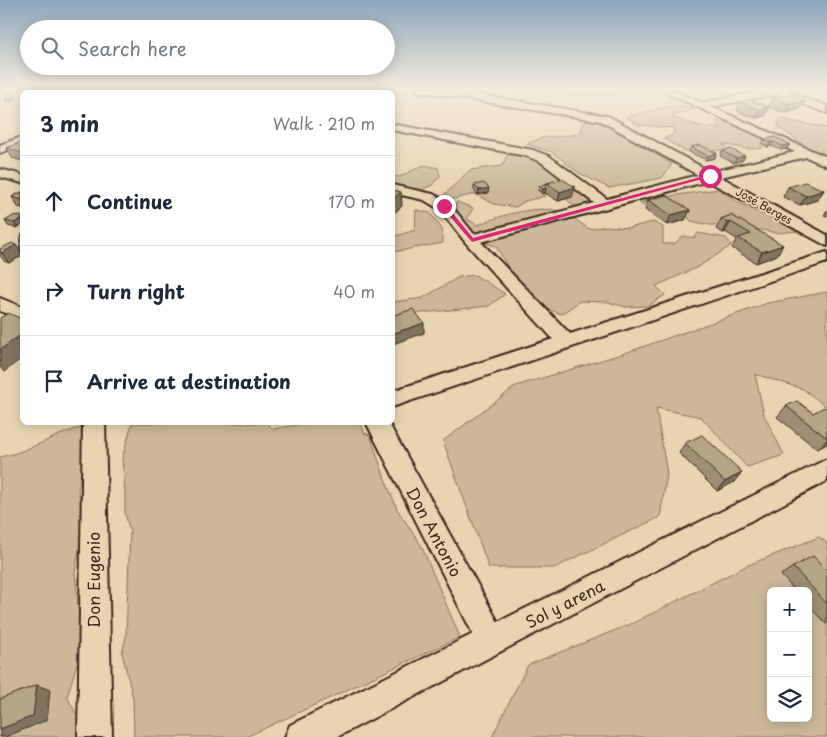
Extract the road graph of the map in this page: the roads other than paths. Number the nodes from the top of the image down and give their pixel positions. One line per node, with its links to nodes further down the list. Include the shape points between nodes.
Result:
1 (612, 122): 9 (street, José Berges)
2 (738, 122): 6 (street)
3 (395, 128): 12 (street, via 529,153 545,159)
4 (20, 141): 5 (street)
5 (0, 149)
6 (807, 153): 7 (street); 9 (street)
7 (827, 162)
8 (0, 173): 10 (street)
9 (710, 176): 12 (street); 14 (street, José Berges)
10 (20, 178)
11 (395, 190): 13 (street, via 438,202)
12 (606, 205): 13 (street)
13 (472, 240): 18 (street)
14 (827, 241)
15 (827, 256): 18 (street)
16 (0, 304): 17 (street)
17 (20, 312)
18 (566, 342): 19 (street)
19 (395, 398)
20 (94, 425): 24 (street, Don Eugenio)
21 (380, 425): 23 (street, Don Antonio)
22 (827, 469): 23 (street, Sol y arena)
23 (492, 641): 25 (street, Sol y arena)
24 (95, 737)
25 (302, 737)

